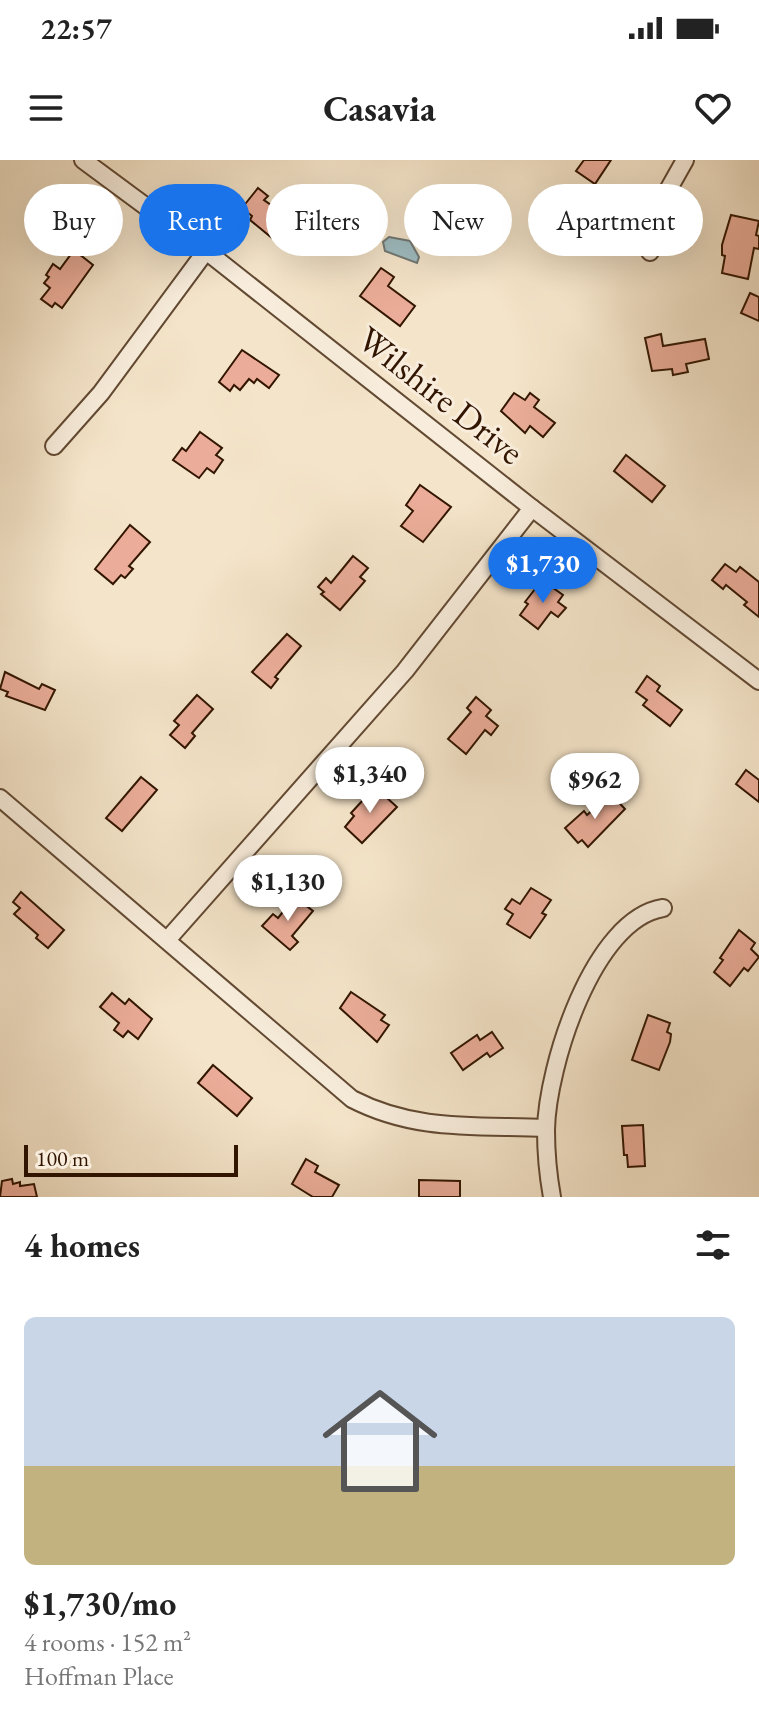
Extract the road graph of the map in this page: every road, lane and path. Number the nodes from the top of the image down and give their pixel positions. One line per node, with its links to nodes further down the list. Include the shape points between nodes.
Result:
1 (83, 160): 4 (street, Wilshire Drive)
2 (685, 160): 3 (street)
3 (671, 184)
4 (139, 201)
5 (202, 256): 7 (street, via 101,393)
6 (212, 256): 8 (street, Wilshire Drive)
7 (54, 446)
8 (532, 508): 9 (street, Wilshire Drive); 12 (street, via 405,671)
9 (759, 681)
10 (0, 798): 12 (street)
11 (663, 908): 13 (street, via 639,915 601,959 565,1029)
12 (168, 939): 13 (street, via 352,1099 382,1115 413,1122)
13 (546, 1128): 14 (street)
14 (552, 1197)

